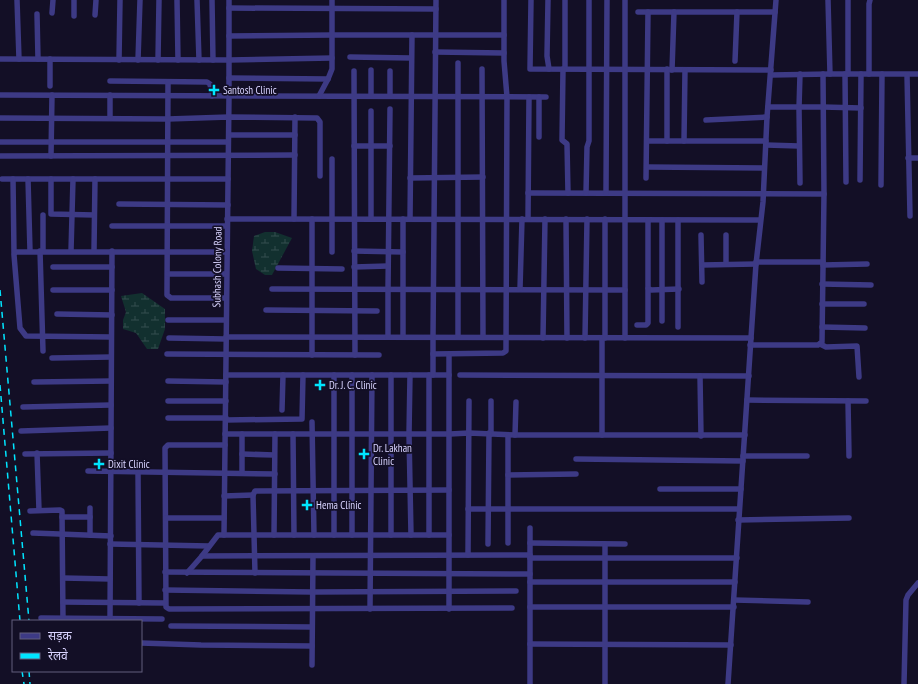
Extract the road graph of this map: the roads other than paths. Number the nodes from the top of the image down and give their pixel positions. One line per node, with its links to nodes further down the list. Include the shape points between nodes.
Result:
1 (17, 0): 48 (street)
2 (53, 0): 33 (street)
3 (74, 0): 35 (street)
4 (96, 0): 36 (street)
5 (120, 0): 51 (street)
6 (140, 0): 52 (street)
7 (159, 0): 53 (street)
8 (177, 0): 54 (street)
9 (198, 0): 55 (street)
10 (212, 0): 56 (street)
11 (229, 0): 25 (street, Subhash Colony Road)
12 (332, 0): 26 (street)
13 (436, 0): 27 (street)
14 (504, 0): 40 (street)
15 (531, 0): 61 (street, via 530,69)
16 (548, 0): 61 (street)
17 (565, 0): 62 (street)
18 (590, 0): 63 (street)
19 (607, 0): 66 (street)
20 (625, 0): 64 (street)
21 (776, 0): 32 (street)
22 (828, 0): 75 (street)
23 (848, 0): 76 (street)
24 (870, 0): 78 (street)
25 (229, 8): 26 (street); 41 (street, Subhash Colony Road)
26 (332, 9): 27 (street); 37 (street)
27 (436, 9): 39 (street)
28 (638, 12): 29 (street)
29 (648, 12): 30 (street); 67 (street)
30 (674, 12): 31 (street); 68 (street)
31 (737, 12): 32 (street); 58 (street)
32 (775, 12): 72 (street)
33 (52, 13)
34 (37, 14): 49 (street)
35 (74, 16)
36 (95, 16)
37 (332, 35): 38 (street); 41 (street); 45 (street)
38 (412, 35): 39 (street); 46 (street)
39 (435, 35): 40 (street); 42 (street)
40 (504, 35): 43 (street)
41 (229, 36): 57 (street, Subhash Colony Road)
42 (435, 52): 43 (street); 98 (street)
43 (504, 53): 101 (street)
44 (350, 57): 46 (street)
45 (332, 58): 57 (street); 83 (street)
46 (411, 58): 97 (street)
47 (0, 59): 48 (street)
48 (19, 59): 49 (street)
49 (38, 59): 50 (street)
50 (50, 59): 51 (street); 86 (street)
51 (119, 60): 52 (street)
52 (138, 60): 53 (street)
53 (158, 60): 54 (street)
54 (178, 60): 55 (street)
55 (199, 60): 56 (street)
56 (213, 60): 57 (street)
57 (229, 60): 82 (street, Subhash Colony Road)
58 (735, 61)
59 (458, 63): 99 (street)
60 (482, 69): 100 (street)
61 (549, 69): 62 (street)
62 (564, 69): 63 (street); 162 (street, via 562,140 567,144)
63 (589, 69): 66 (street); 163 (street)
64 (625, 69): 66 (street); 67 (street); 165 (street)
65 (371, 70): 95 (street)
66 (607, 70): 164 (street)
67 (648, 70): 68 (street); 121 (street)
68 (670, 70): 69 (street); 122 (street)
69 (685, 70): 72 (street); 123 (street)
70 (354, 71): 94 (street)
71 (390, 71): 96 (street)
72 (771, 73): 73 (street); 103 (street)
73 (800, 74): 74 (street); 106 (street)
74 (823, 74): 75 (street); 104 (street)
75 (830, 74): 76 (street)
76 (846, 74): 77 (street); 107 (street)
77 (861, 74): 78 (street); 108 (street)
78 (869, 74): 79 (street)
79 (882, 74): 81 (street); 160 (street)
80 (918, 74): 81 (street)
81 (907, 75): 138 (street)
82 (229, 78): 83 (street); 92 (street, Subhash Colony Road)
83 (328, 79): 93 (street)
84 (110, 81): 85 (street)
85 (168, 82): 90 (street); 91 (street, via 209,82)
86 (50, 86)
87 (0, 94): 88 (street)
88 (52, 95): 89 (street); 114 (street)
89 (110, 95): 90 (street); 115 (street)
90 (168, 95): 91 (street); 116 (street)
91 (212, 96): 92 (street)
92 (229, 96): 93 (street); 110 (street, Subhash Colony Road)
93 (319, 96): 94 (street)
94 (354, 96): 95 (street); 129 (street)
95 (371, 96): 96 (street)
96 (390, 96): 97 (street)
97 (411, 97): 98 (street); 145 (street)
98 (434, 97): 99 (street); 146 (street)
99 (458, 97): 100 (street); 147 (street)
100 (482, 97): 101 (street); 144 (street)
101 (507, 97): 102 (street); 187 (street)
102 (529, 97): 120 (street, via 542,97); 161 (street)
103 (768, 107): 106 (street); 112 (street)
104 (823, 107): 106 (street); 107 (street); 167 (street)
105 (390, 108): 131 (street)
106 (799, 108): 132 (street)
107 (845, 108): 108 (street); 158 (street)
108 (861, 108): 157 (street)
109 (371, 110): 130 (street)
110 (229, 117): 111 (street); 116 (street); 118 (street, Subhash Colony Road)
111 (295, 117): 119 (street); 143 (street, via 319,119)
112 (767, 117): 117 (street); 128 (street)
113 (0, 118): 114 (street)
114 (52, 118): 115 (street); 125 (street)
115 (110, 118): 116 (street)
116 (168, 119): 126 (street)
117 (706, 120)
118 (229, 135): 119 (street); 127 (street, Subhash Colony Road)
119 (295, 135): 134 (street)
120 (539, 137)
121 (647, 141): 122 (street); 141 (street)
122 (667, 141): 123 (street)
123 (684, 141): 128 (street)
124 (0, 142): 125 (street)
125 (51, 142): 126 (street); 136 (street)
126 (168, 142): 127 (street); 137 (street)
127 (228, 142): 133 (street, Subhash Colony Road)
128 (766, 143): 132 (street); 142 (street)
129 (354, 146): 130 (street); 179 (street)
130 (371, 146): 131 (street); 180 (street)
131 (390, 146): 181 (street)
132 (799, 146): 159 (street)
133 (228, 155): 134 (street); 137 (street); 156 (street, Subhash Colony Road)
134 (295, 155): 176 (street)
135 (0, 156): 136 (street)
136 (51, 156): 137 (street)
137 (168, 156): 155 (street)
138 (908, 158): 139 (street); 174 (street)
139 (918, 158)
140 (332, 159): 178 (street)
141 (647, 167): 142 (street); 148 (street)
142 (764, 168): 166 (street)
143 (320, 176)
144 (483, 177): 147 (street); 186 (street)
145 (410, 178): 146 (street); 183 (street)
146 (434, 178): 147 (street); 184 (street)
147 (458, 178): 185 (street)
148 (646, 178)
149 (2, 179): 150 (street)
150 (14, 179): 151 (street); 214 (street)
151 (28, 179): 152 (street); 203 (street)
152 (51, 179): 153 (street); 172 (street, via 51,214)
153 (73, 179): 154 (street); 172 (street)
154 (94, 179): 155 (street); 173 (street)
155 (168, 179): 156 (street); 169 (street)
156 (228, 180): 170 (street, Subhash Colony Road)
157 (860, 180)
158 (846, 182)
159 (800, 183)
160 (881, 185)
161 (528, 193): 162 (street); 188 (street)
162 (568, 193): 163 (street)
163 (586, 193): 164 (street)
164 (606, 194): 165 (street)
165 (626, 194): 166 (street); 193 (street)
166 (763, 194): 167 (street); 197 (street)
167 (824, 194): 218 (street)
168 (119, 204): 169 (street)
169 (168, 204): 170 (street); 199 (street)
170 (228, 205): 175 (street, Subhash Colony Road)
171 (43, 215): 204 (street)
172 (72, 215): 173 (street); 205 (street)
173 (94, 215): 206 (street)
174 (910, 216)
175 (227, 219): 176 (street); 200 (street, Subhash Colony Road)
176 (294, 219): 177 (street)
177 (312, 219): 178 (street); 225 (street)
178 (332, 219): 179 (street); 211 (street)
179 (354, 219): 180 (street); 209 (street)
180 (371, 219): 181 (street)
181 (389, 219): 182 (street); 212 (street)
182 (403, 219): 183 (street); 213 (street)
183 (410, 219): 184 (street)
184 (434, 219): 185 (street); 237 (street)
185 (458, 219): 186 (street); 238 (street)
186 (484, 219): 187 (street); 239 (street)
187 (506, 219): 188 (street); 244 (street)
188 (525, 219): 189 (street); 245 (street)
189 (545, 219): 190 (street); 246 (street)
190 (566, 219): 191 (street); 247 (street)
191 (587, 220): 192 (street); 248 (street)
192 (605, 220): 193 (street); 249 (street)
193 (626, 220): 194 (street); 250 (street)
194 (648, 220): 195 (street); 240 (street)
195 (662, 220): 196 (street); 251 (street)
196 (678, 220): 197 (street); 241 (street)
197 (760, 220): 215 (street)
198 (112, 226): 199 (street)
199 (167, 226): 200 (street); 208 (street)
200 (227, 226): 210 (street, Subhash Colony Road)
201 (701, 235): 216 (street)
202 (726, 235): 217 (street)
203 (30, 251): 204 (street); 214 (street)
204 (41, 251): 205 (street); 268 (street)
205 (71, 251): 206 (street)
206 (94, 251): 207 (street)
207 (112, 251): 208 (street); 222 (street)
208 (167, 251): 210 (street); 227 (street)
209 (354, 251): 212 (street); 223 (street)
210 (227, 252): 228 (street, Subhash Colony Road)
211 (332, 252)
212 (388, 252): 213 (street); 220 (street)
213 (403, 252): 236 (street)
214 (14, 253): 268 (street, via 20,328 26,336)
215 (756, 263): 217 (street); 218 (street); 285 (street)
216 (702, 264): 217 (street); 229 (street)
217 (726, 264)
218 (823, 264): 219 (street); 230 (street)
219 (867, 264)
220 (388, 266): 223 (street); 235 (street)
221 (53, 267): 222 (street)
222 (112, 267): 243 (street)
223 (354, 267): 234 (street)
224 (278, 268): 225 (street)
225 (312, 268): 226 (street); 233 (street)
226 (342, 269)
227 (168, 274): 228 (street); 252 (street, via 169,297)
228 (226, 274): 252 (street, Subhash Colony Road)
229 (702, 282)
230 (822, 284): 231 (street); 253 (street)
231 (871, 285)
232 (272, 289): 233 (street)
233 (312, 289): 234 (street); 256 (street)
234 (354, 289): 235 (street); 257 (street)
235 (388, 289): 236 (street); 272 (street)
236 (403, 289): 237 (street); 273 (street)
237 (434, 289): 238 (street); 274 (street)
238 (458, 289): 239 (street); 275 (street)
239 (484, 289): 244 (street); 276 (street)
240 (648, 289): 251 (street); 264 (street, via 648,323)
241 (679, 289): 251 (street); 265 (street)
242 (53, 290): 243 (street)
243 (112, 290): 260 (street)
244 (506, 290): 245 (street); 277 (street)
245 (520, 290): 246 (street)
246 (544, 290): 247 (street); 280 (street)
247 (566, 290): 248 (street); 281 (street)
248 (585, 290): 249 (street); 282 (street)
249 (604, 290): 250 (street); 283 (street)
250 (625, 290): 284 (street)
251 (662, 290): 263 (street)
252 (226, 298): 262 (street, Subhash Colony Road)
253 (822, 304): 254 (street); 266 (street)
254 (864, 304)
255 (266, 310): 256 (street)
256 (312, 310): 257 (street); 270 (street)
257 (354, 311): 258 (street); 271 (street)
258 (377, 311)
259 (57, 314): 260 (street)
260 (112, 315): 269 (street)
261 (168, 320): 262 (street)
262 (226, 320): 279 (street, Subhash Colony Road)
263 (662, 320)
264 (637, 325)
265 (678, 327)
266 (822, 327): 267 (street); 286 (street)
267 (865, 328)
268 (43, 337): 269 (street); 288 (street)
269 (111, 337): 296 (street)
270 (312, 337): 271 (street); 279 (street); 293 (street)
271 (354, 337): 272 (street); 294 (street)
272 (388, 337): 273 (street)
273 (403, 337): 274 (street)
274 (433, 337): 275 (street); 291 (street)
275 (458, 337): 276 (street)
276 (483, 337): 277 (street)
277 (506, 337): 280 (street); 292 (street, via 504,353)
278 (169, 338): 279 (street)
279 (226, 338): 290 (street, Subhash Colony Road)
280 (543, 338): 281 (street)
281 (566, 338): 282 (street)
282 (585, 338): 283 (street)
283 (603, 338): 284 (street); 309 (street)
284 (625, 338): 285 (street)
285 (751, 338): 287 (street)
286 (820, 344): 287 (street); 312 (street, via 857,346)
287 (750, 345): 311 (street)
288 (43, 351)
289 (167, 354): 290 (street)
290 (226, 354): 293 (street); 298 (street, Subhash Colony Road)
291 (433, 354): 292 (street); 306 (street)
292 (449, 354): 307 (street)
293 (312, 355): 294 (street)
294 (354, 355): 295 (street)
295 (379, 355)
296 (111, 357): 297 (street); 313 (street)
297 (52, 358)
298 (226, 375): 299 (street); 316 (street, Subhash Colony Road)
299 (283, 375): 300 (street); 327 (street)
300 (303, 375): 301 (street); 329 (street, via 302,419)
301 (334, 375): 302 (street); 334 (street)
302 (352, 375): 303 (street); 335 (street)
303 (372, 375): 304 (street); 342 (street)
304 (391, 375): 305 (street); 343 (street)
305 (410, 375): 306 (street); 344 (street)
306 (431, 375): 307 (street); 345 (street)
307 (449, 375): 346 (street)
308 (460, 375): 309 (street)
309 (602, 376): 310 (street); 349 (street)
310 (700, 376): 311 (street); 351 (street)
311 (749, 376): 317 (street)
312 (859, 377)
313 (111, 381): 315 (street); 325 (street)
314 (168, 381): 316 (street)
315 (34, 382)
316 (226, 382): 319 (street, Subhash Colony Road)
317 (747, 400): 322 (street); 350 (street)
318 (168, 401): 319 (street)
319 (226, 401): 329 (street, Subhash Colony Road)
320 (469, 401): 336 (street)
321 (491, 401): 337 (street)
322 (848, 401): 323 (street); 359 (street)
323 (866, 401)
324 (516, 402): 348 (street)
325 (111, 405): 326 (street); 331 (street)
326 (23, 407)
327 (282, 410)
328 (168, 418): 329 (street)
329 (226, 419): 338 (street, Subhash Colony Road)
330 (312, 422): 333 (street)
331 (111, 428): 332 (street); 353 (street)
332 (21, 431)
333 (313, 433): 334 (street); 341 (street); 375 (street)
334 (334, 433): 335 (street); 376 (street)
335 (352, 433): 342 (street); 377 (street)
336 (469, 433): 337 (street); 346 (street); 386 (street)
337 (490, 433): 347 (street); 387 (street)
338 (225, 434): 339 (street); 352 (street, Subhash Colony Road)
339 (242, 434): 340 (street); 356 (street)
340 (275, 434): 341 (street); 357 (street)
341 (293, 434): 374 (street)
342 (372, 434): 343 (street); 378 (street)
343 (391, 434): 344 (street); 379 (street)
344 (409, 434): 345 (street); 380 (street)
345 (429, 434): 346 (street); 381 (street)
346 (450, 434): 382 (street)
347 (508, 435): 348 (street); 370 (street)
348 (515, 435): 349 (street)
349 (602, 435): 351 (street)
350 (745, 435): 351 (street); 360 (street)
351 (701, 436)
352 (225, 445): 365 (street, via 167,446); 366 (street, Subhash Colony Road)
353 (111, 452): 355 (street); 363 (street)
354 (25, 454): 355 (street)
355 (38, 454): 390 (street)
356 (242, 454): 357 (street); 367 (street)
357 (274, 455): 368 (street)
358 (807, 456): 360 (street)
359 (849, 456)
360 (743, 458): 361 (street); 372 (street)
361 (576, 459)
362 (88, 471): 363 (street)
363 (111, 471): 364 (street); 414 (street)
364 (138, 472): 365 (street); 417 (street)
365 (165, 472): 366 (street); 394 (street)
366 (224, 473): 367 (street); 384 (street, Subhash Colony Road)
367 (242, 473): 368 (street)
368 (274, 474): 373 (street)
369 (576, 474): 370 (street)
370 (508, 475): 388 (street)
371 (660, 489): 372 (street)
372 (740, 489): 389 (street)
373 (274, 490): 374 (street); 383 (street, via 255,491); 404 (street)
374 (294, 490): 375 (street); 405 (street)
375 (314, 490): 376 (street); 406 (street)
376 (333, 490): 377 (street); 407 (street)
377 (352, 490): 378 (street); 408 (street)
378 (371, 490): 379 (street); 409 (street)
379 (391, 490): 380 (street); 410 (street)
380 (410, 490): 381 (street); 411 (street)
381 (429, 490): 382 (street); 412 (street)
382 (449, 490): 413 (street)
383 (254, 495): 384 (street); 403 (street)
384 (224, 496): 395 (street, Subhash Colony Road)
385 (90, 508): 393 (street)
386 (468, 509): 387 (street); 426 (street)
387 (488, 509): 388 (street); 418 (street)
388 (508, 509): 389 (street); 419 (street)
389 (739, 509): 397 (street)
390 (39, 510): 391 (street); 392 (street, via 61,510)
391 (30, 511)
392 (62, 517): 393 (street); 400 (street)
393 (90, 517): 401 (street)
394 (166, 518): 395 (street); 422 (street)
395 (224, 518): 402 (street, Subhash Colony Road)
396 (849, 518): 397 (street)
397 (738, 520): 432 (street)
398 (530, 528): 415 (street)
399 (33, 533): 400 (street)
400 (62, 534): 401 (street); 440 (street)
401 (90, 535): 414 (street)
402 (224, 535): 403 (street); 423 (street, via 216,536)
403 (255, 535): 404 (street); 428 (street)
404 (274, 535): 405 (street)
405 (294, 535): 406 (street)
406 (314, 535): 407 (street)
407 (334, 535): 408 (street)
408 (352, 535): 409 (street)
409 (371, 535): 410 (street); 424 (street)
410 (391, 535): 411 (street)
411 (411, 535): 412 (street)
412 (429, 535): 413 (street)
413 (449, 535): 425 (street)
414 (111, 536): 416 (street)
415 (530, 543): 420 (street); 430 (street)
416 (110, 544): 417 (street); 441 (street)
417 (139, 544): 422 (street); 455 (street)
418 (488, 544)
419 (508, 544)
420 (605, 544): 421 (street); 431 (street)
421 (625, 544)
422 (166, 545): 423 (street); 433 (street)
423 (210, 546): 427 (street)
424 (371, 555): 425 (street); 429 (street); 437 (street)
425 (449, 555): 426 (street); 438 (street)
426 (468, 555): 430 (street)
427 (202, 556): 428 (street); 434 (street)
428 (254, 556): 429 (street); 435 (street)
429 (313, 556): 436 (street)
430 (530, 556): 431 (street); 439 (street)
431 (605, 558): 432 (street); 443 (street)
432 (737, 558): 444 (street)
433 (165, 572): 434 (street); 446 (street)
434 (187, 572): 435 (street)
435 (255, 573): 436 (street)
436 (313, 574): 437 (street); 450 (street)
437 (370, 574): 438 (street); 447 (street)
438 (449, 574): 439 (street); 448 (street)
439 (530, 574): 442 (street)
440 (63, 578): 441 (street); 452 (street)
441 (110, 579): 454 (street)
442 (530, 582): 443 (street); 457 (street)
443 (605, 582): 444 (street); 458 (street)
444 (735, 582): 451 (street)
445 (918, 583): 479 (street, via 906,600)
446 (165, 590): 450 (street); 456 (street)
447 (371, 591): 448 (street); 450 (street); 462 (street)
448 (449, 591): 449 (street); 463 (street)
449 (516, 591)
450 (312, 592): 461 (street)
451 (734, 600): 453 (street); 459 (street)
452 (63, 602): 454 (street); 466 (street)
453 (808, 602)
454 (110, 603): 455 (street); 467 (street)
455 (139, 603): 456 (street)
456 (165, 603): 461 (street, via 169,609)
457 (530, 607): 458 (street); 471 (street)
458 (606, 607): 459 (street); 472 (street)
459 (734, 607): 474 (street)
460 (512, 608): 463 (street)
461 (312, 609): 462 (street); 469 (street)
462 (370, 609): 463 (street)
463 (449, 609)
464 (41, 618): 466 (street)
465 (162, 619): 467 (street)
466 (63, 620): 467 (street)
467 (110, 620)
468 (171, 626): 469 (street)
469 (312, 627): 473 (street)
470 (142, 643): 473 (street)
471 (530, 644): 472 (street); 476 (street)
472 (606, 645): 474 (street); 477 (street)
473 (312, 646): 475 (street)
474 (731, 646): 478 (street)
475 (312, 665)
476 (530, 684)
477 (605, 684)
478 (728, 684)
479 (904, 684)

